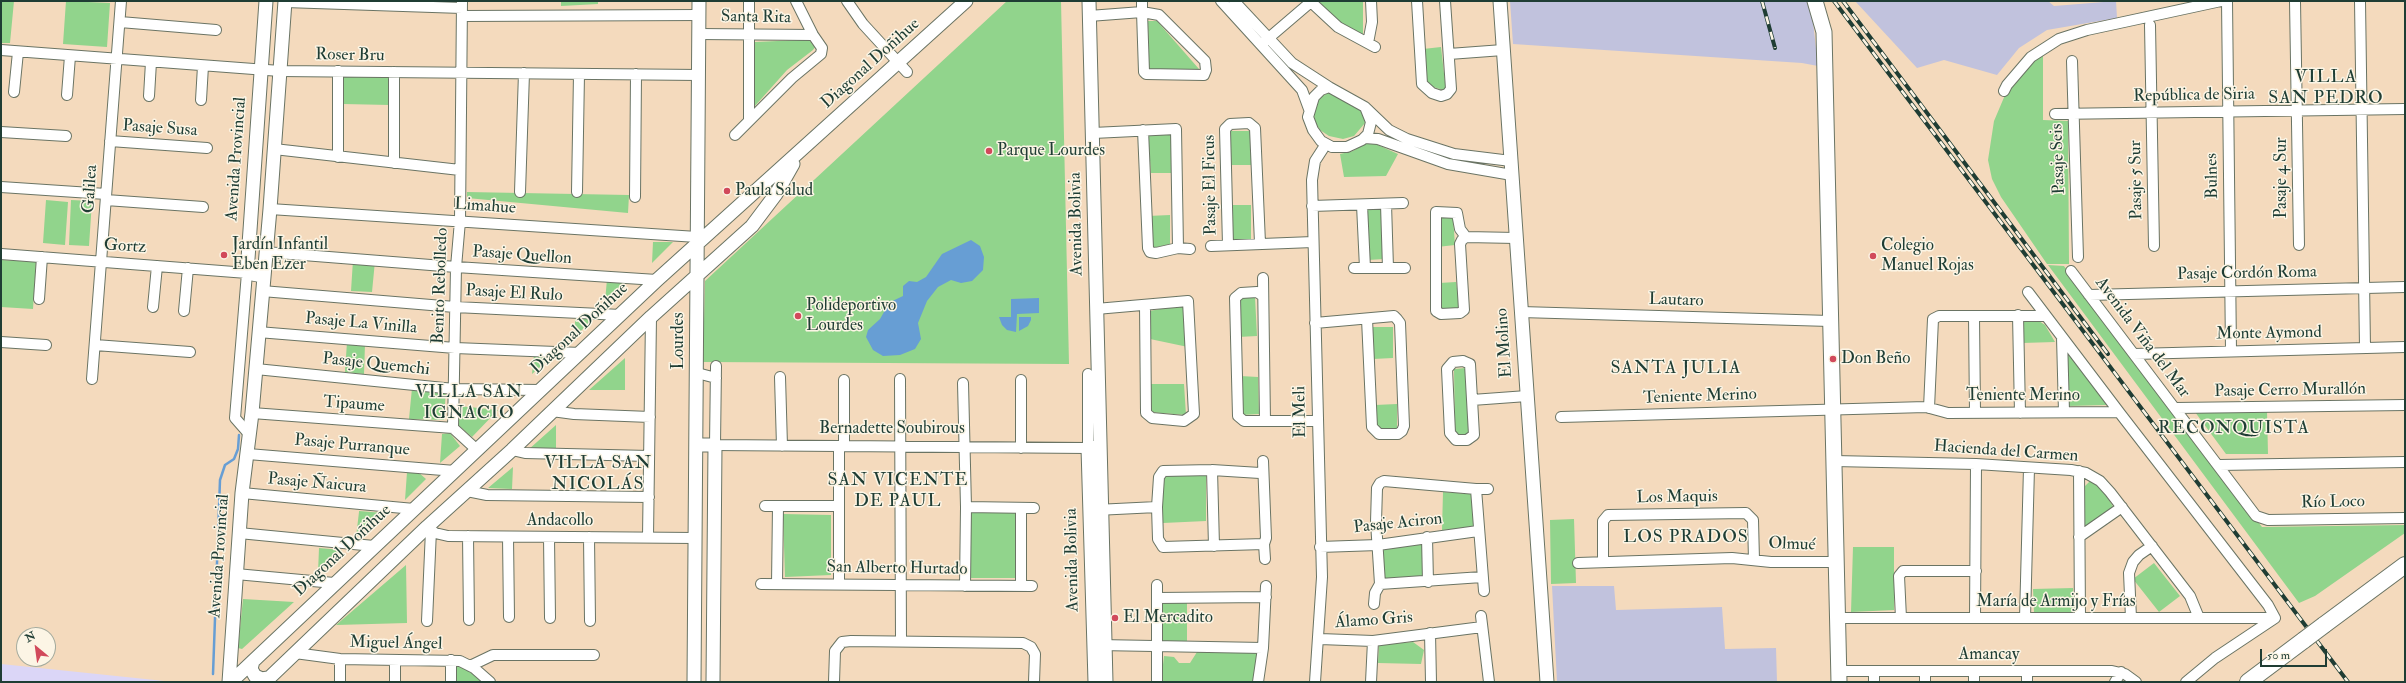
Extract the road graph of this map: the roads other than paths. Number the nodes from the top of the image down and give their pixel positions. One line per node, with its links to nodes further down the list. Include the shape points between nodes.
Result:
1 (121, 1): 28 (street, Galilea)
2 (266, 1): 45 (street, Avenida Provincial)
3 (699, 1): 26 (street, Lourdes)
4 (749, 1): 32 (street)
5 (796, 1): 33 (street)
6 (847, 1): 44 (street, via 863,24)
7 (966, 1): 44 (street, Diagonal Doñihue)
8 (1089, 1): 27 (street, Avenida Bolivia)
9 (1142, 1): 25 (street)
10 (1221, 1): 34 (street)
11 (1234, 1): 34 (street)
12 (1312, 1): 13 (street, via 1338,27 1372,45); 34 (street)
13 (1371, 1)
14 (1417, 1): 38 (street, via 1422,84 1432,93 1441,96 1451,89)
15 (1445, 1): 38 (street)
16 (1500, 1): 36 (street, El Molino)
17 (1815, 1): 147 (main road, via 1824,32 1830,216)
18 (2221, 1): 55 (street, via 2087,30 2059,39 2031,57)
19 (2227, 1): 65 (street, Bulnes)
20 (2295, 1): 64 (street, Pasaje 4 Sur)
21 (2360, 1): 61 (street)
22 (285, 2): 23 (street); 46 (street, Avenida Provincial)
23 (390, 3): 24 (street)
24 (462, 8): 26 (street); 49 (street, Benito Rebolledo)
25 (1142, 12): 25 (street, via 1144,72 1204,75 1205,60 1159,15); 27 (street)
26 (699, 15): 31 (street, Lourdes)
27 (1089, 16): 72 (street, Avenida Bolivia)
28 (120, 22): 30 (street); 40 (street, Galilea)
29 (2150, 25): 66 (street, Pasaje 5 Sur)
30 (216, 30)
31 (699, 34): 32 (street, Santa Rita); 53 (street, Lourdes)
32 (748, 34): 33 (street, Santa Rita); 69 (street)
33 (813, 35): 69 (street, via 822,48 821,54)
34 (1264, 41): 54 (street, via 1298,69); 62 (street, via 1302,90)
35 (1, 50): 37 (street, Roser Bru)
36 (1503, 50): 38 (street); 82 (street, El Molino)
37 (18, 52): 39 (street, Roser Bru); 56 (street)
38 (1449, 54)
39 (70, 56): 40 (street, Roser Bru); 57 (street)
40 (117, 59): 42 (street, Roser Bru); 76 (street, Galilea)
41 (2072, 61): 68 (street, Pasaje Seis)
42 (151, 62): 43 (street, Roser Bru); 58 (street)
43 (203, 66): 45 (street, Roser Bru); 59 (street)
44 (903, 68): 80 (street, Diagonal Doñihue)
45 (261, 70): 46 (street, Roser Bru); 122 (street, Avenida Provincial)
46 (280, 71): 47 (street, Roser Bru); 79 (street, Avenida Provincial)
47 (338, 72): 48 (street, Roser Bru); 81 (street)
48 (394, 72): 49 (street, Roser Bru); 83 (street)
49 (461, 73): 50 (street, Roser Bru); 84 (street, Benito Rebolledo)
50 (524, 73): 51 (street, Roser Bru); 87 (street)
51 (579, 74): 52 (street, Roser Bru); 88 (street)
52 (636, 74): 53 (street, Roser Bru); 90 (street)
53 (699, 75): 100 (street, Lourdes)
54 (1329, 87): 60 (street); 62 (street, via 1317,93)
55 (2004, 91)
56 (14, 92)
57 (67, 94)
58 (149, 96)
59 (201, 100)
60 (1365, 107): 75 (street, via 1371,126); 82 (street, via 1389,130 1407,139 1454,154)
61 (2361, 108): 63 (street, República de Siria); 64 (street, República de Siria); 128 (street)
62 (1309, 109): 77 (street, via 1308,117 1313,130)
63 (2405, 109)
64 (2298, 111): 65 (street, República de Siria); 104 (street, Pasaje 4 Sur)
65 (2228, 112): 66 (street, República de Siria); 129 (street, Bulnes)
66 (2152, 113): 68 (street, República de Siria); 106 (street, Pasaje 5 Sur)
67 (2055, 114): 68 (street, República de Siria)
68 (2074, 114): 112 (street, Pasaje Seis)
69 (749, 120): 73 (street)
70 (1143, 130): 72 (street); 107 (street, via 1148,248 1150,252 1156,253); 107 (street, via 1176,129)
71 (1, 132): 74 (street)
72 (1093, 133): 138 (street, Avenida Bolivia)
73 (735, 135)
74 (66, 136)
75 (1365, 138): 77 (street, via 1348,147 1332,147); 85 (street, via 1378,139 1448,164)
76 (110, 141): 78 (street, Pasaje Susa); 89 (street, Galilea)
77 (1326, 144): 94 (street, El Meli, via 1321,149 1314,168)
78 (207, 148)
79 (274, 149): 81 (street); 96 (street, Avenida Provincial)
80 (799, 154): 100 (street, Diagonal Doñihue); 124 (street, Diagonal Doñihue, via 776,194 752,226)
81 (338, 157): 83 (street)
82 (1511, 161): 85 (street, El Molino)
83 (394, 163): 84 (street)
84 (460, 170): 97 (street, Benito Rebolledo)
85 (1512, 175): 99 (street, El Molino)
86 (1, 187): 89 (street)
87 (520, 192)
88 (577, 192)
89 (106, 197): 95 (street); 113 (street, Galilea)
90 (635, 197)
91 (1402, 203): 92 (street)
92 (1386, 204): 93 (street); 119 (street)
93 (1362, 205): 94 (street); 118 (street)
94 (1312, 206): 101 (street, El Meli)
95 (203, 208)
96 (270, 209): 97 (street, Limahue); 109 (street, Avenida Provincial)
97 (460, 221): 100 (street, Limahue); 116 (street, Benito Rebolledo)
98 (1466, 237): 98 (street, via 1460,229 1457,213 1436,212 1436,311 1441,314 1460,313 1464,310 1460,244); 99 (street)
99 (1516, 238): 140 (street, El Molino)
100 (697, 241): 124 (street, Lourdes); 126 (street, Diagonal Doñihue)
101 (1314, 242): 102 (street); 148 (street, El Meli)
102 (1260, 243): 103 (street); 103 (street, Pasaje El Ficus, via 1255,128 1249,123 1230,124 1225,129)
103 (1228, 245): 105 (street)
104 (2298, 245)
105 (1211, 246)
106 (2154, 246)
107 (1178, 248): 108 (street)
108 (1190, 249)
109 (265, 252): 116 (street, Pasaje Quellon); 123 (street, Avenida Provincial)
110 (1, 254): 111 (street, Gortz)
111 (42, 257): 113 (street, Gortz); 134 (street)
112 (2078, 257)
113 (101, 261): 114 (street, Gortz); 153 (street, Galilea)
114 (157, 266): 115 (street, Gortz); 136 (street)
115 (188, 268): 122 (street, Gortz); 139 (street)
116 (456, 268): 126 (street, Pasaje Quellon); 137 (street, Benito Rebolledo)
117 (1354, 268): 118 (street)
118 (1365, 268): 119 (street)
119 (1388, 268): 120 (street)
120 (1405, 268)
121 (2071, 271): 132 (street, Avenida Viña del Mar)
122 (247, 272): 123 (street); 191 (street, Avenida Provincial, via 235,418)
123 (263, 276): 130 (street, Avenida Provincial)
124 (697, 277): 145 (street, Diagonal Doñihue); 163 (street, Lourdes)
125 (1263, 278): 133 (street)
126 (657, 280): 141 (street, Diagonal Doñihue)
127 (2405, 287): 128 (street, Pasaje Cordón Roma)
128 (2363, 288): 129 (street, Pasaje Cordón Roma); 156 (street)
129 (2230, 290): 132 (street, Pasaje Cordón Roma); 157 (street, Bulnes)
130 (262, 291): 137 (street, Pasaje El Rulo); 149 (street, Avenida Provincial)
131 (2028, 292): 144 (street)
132 (2089, 295): 160 (street, Avenida Viña del Mar)
133 (1263, 296): 188 (street); 188 (street, via 1257,292 1241,292 1235,298 1238,416 1244,422)
134 (39, 299)
135 (1146, 306): 135 (street, via 1146,413 1152,418 1184,421 1194,414 1188,301); 138 (street)
136 (154, 307)
137 (455, 307): 141 (street, Pasaje El Rulo); 155 (street, Benito Rebolledo)
138 (1096, 309): 199 (street, Avenida Bolivia)
139 (184, 311)
140 (1521, 312): 147 (street, Lautaro); 174 (street, El Molino)
141 (621, 315): 159 (street, Diagonal Doñihue)
142 (2018, 315): 143 (street); 144 (street); 185 (street)
143 (1974, 316): 177 (street, via 1939,316 1933,319); 184 (street)
144 (2046, 316): 150 (street)
145 (651, 318): 180 (street, Diagonal Doñihue); 187 (street)
146 (1367, 319): 146 (street, via 1372,427 1379,434 1398,434 1404,426 1400,323 1394,316); 148 (street)
147 (1830, 321): 179 (main road)
148 (1315, 323): 189 (street, El Meli)
149 (258, 332): 155 (street, Pasaje La Vinilla); 162 (street, Avenida Provincial)
150 (2062, 337): 181 (street); 182 (street)
151 (1, 342): 152 (street)
152 (46, 345)
153 (95, 346): 158 (street); 167 (street, Galilea)
154 (2405, 347): 156 (street, Monte Aymond)
155 (455, 348): 159 (street, Pasaje La Vinilla); 172 (street, Benito Rebolledo)
156 (2365, 348): 157 (street, Monte Aymond)
157 (2231, 350): 160 (street, Monte Aymond)
158 (190, 352)
159 (581, 352): 173 (street, Diagonal Doñihue)
160 (2134, 354): 178 (street, Avenida Viña del Mar)
161 (716, 366): 166 (street)
162 (256, 369): 172 (street, Pasaje Quemchi); 183 (street, Avenida Provincial)
163 (696, 373): 166 (street); 192 (street, Lourdes)
164 (1088, 374): 199 (street)
165 (780, 377): 194 (street)
166 (716, 378): 193 (street)
167 (92, 379)
168 (900, 379): 196 (street)
169 (844, 380): 195 (street)
170 (1021, 380): 198 (street)
171 (963, 383): 197 (street)
172 (454, 389): 173 (street, Pasaje Quemchi); 190 (street, Benito Rebolledo)
173 (541, 390): 200 (street, Diagonal Doñihue)
174 (1527, 396): 175 (street); 329 (street, El Molino)
175 (1472, 400): 175 (street, via 1470,364 1463,361 1453,362 1447,368 1450,433 1456,440 1467,440 1474,435)
176 (2405, 405): 178 (street, Pasaje Cerro Murallón)
177 (1929, 408): 179 (street, Teniente Merino); 184 (street, Teniente Merino, via 1948,413)
178 (2176, 408): 208 (street, Avenida Viña del Mar)
179 (1832, 409): 186 (street, Teniente Merino); 205 (main road)
180 (552, 411): 187 (street); 201 (street, Diagonal Doñihue)
181 (2064, 412): 182 (street, Teniente Merino); 185 (street, Teniente Merino)
182 (2119, 412): 285 (street, via 2268,605)
183 (252, 413): 190 (street, Tipaume); 191 (street, Avenida Provincial)
184 (1975, 413): 185 (street, Teniente Merino)
185 (2020, 413)
186 (1560, 416)
187 (650, 417): 203 (street)
188 (1265, 421): 189 (street)
189 (1317, 421): 249 (street, El Meli)
190 (453, 428): 200 (street)
191 (249, 434): 202 (street, Avenida Provincial)
192 (696, 445): 193 (street, Bernadette Soubirous); 243 (street, Lourdes)
193 (715, 445): 194 (street, Bernadette Soubirous); 318 (street)
194 (782, 446): 195 (street, Bernadette Soubirous)
195 (841, 446): 196 (street, Bernadette Soubirous); 223 (street)
196 (901, 447): 197 (street, Bernadette Soubirous); 265 (street)
197 (965, 447): 198 (street, Bernadette Soubirous); 224 (street)
198 (1021, 448): 199 (street, Bernadette Soubirous)
199 (1094, 448): 230 (street, Avenida Bolivia)
200 (477, 450): 211 (street, Diagonal Doñihue)
201 (512, 450): 203 (street, via 525,453); 217 (street, Diagonal Doñihue)
202 (248, 454): 211 (street, Pasaje Purranque); 218 (street, Avenida Provincial)
203 (649, 456): 219 (street)
204 (1263, 461): 213 (street)
205 (1834, 461): 207 (street, Hacienda del Carmen); 253 (main road)
206 (2405, 462): 208 (street)
207 (1976, 464): 209 (street, Hacienda del Carmen); 256 (street)
208 (2219, 465): 232 (street, Avenida Viña del Mar, via 2256,516)
209 (2029, 468): 212 (street, Hacienda del Carmen); 281 (street)
210 (1212, 470): 213 (street, via 1260,473); 225 (street, via 1160,473); 247 (street)
211 (455, 471): 214 (street, Diagonal Doñihue)
212 (2079, 471): 226 (street, Hacienda del Carmen, via 2100,481); 242 (street)
213 (1263, 476): 244 (street, via 1266,538)
214 (441, 483): 220 (street); 229 (street, Diagonal Doñihue)
215 (1476, 489): 216 (street); 234 (street); 245 (street, via 1384,481 1380,483 1377,488)
216 (1488, 489)
217 (466, 491): 219 (street, via 486,495); 220 (street, Diagonal Doñihue)
218 (242, 493): 229 (street, Pasaje Ñaicura); 235 (street, Avenida Provincial)
219 (649, 497): 240 (street)
220 (456, 500): 233 (street, Diagonal Doñihue)
221 (765, 506): 222 (street)
222 (778, 506): 223 (street); 262 (street)
223 (839, 506): 263 (street)
224 (966, 507): 227 (street); 267 (street)
225 (1157, 507): 230 (street); 247 (street, via 1158,540 1163,547)
226 (2122, 507): 242 (street); 248 (street, Hacienda del Carmen)
227 (1021, 508): 228 (street); 268 (street)
228 (1034, 508)
229 (414, 509): 246 (street, Diagonal Doñihue)
230 (1096, 510): 294 (street, Avenida Bolivia)
231 (2405, 518): 232 (street, Río Loco)
232 (2262, 520)
233 (429, 529): 236 (street, Andacollo, via 443,536); 287 (street); 297 (street, Diagonal Doñihue)
234 (1478, 531): 241 (street, Pasaje Aciron); 258 (street)
235 (239, 533): 246 (street); 257 (street, Avenida Provincial)
236 (468, 536): 237 (street, Andacollo); 286 (street)
237 (508, 536): 238 (street, Andacollo); 276 (street)
238 (549, 537): 239 (street, Andacollo); 277 (street)
239 (589, 537): 240 (street, Andacollo); 288 (street)
240 (648, 537): 243 (street, Andacollo)
241 (1427, 537): 245 (street, Pasaje Aciron); 259 (street)
242 (2079, 537): 282 (street)
243 (695, 538): 317 (street, Lourdes)
244 (1264, 544): 247 (street); 250 (street)
245 (1378, 545): 249 (street, Pasaje Aciron); 264 (street)
246 (374, 546): 260 (street, Diagonal Doñihue)
247 (1214, 546)
248 (2152, 546): 283 (street, via 2133,562 2129,573); 284 (street, Hacienda del Carmen, via 2192,600)
249 (1320, 547): 291 (street, El Meli)
250 (1265, 559)
251 (1754, 560): 252 (street, Olmué, via 1732,558); 252 (street, Los Maquis, via 1753,520 1746,513 1608,515 1603,521); 253 (street, Olmué)
252 (1603, 562): 254 (street, Olmué)
253 (1837, 562): 278 (main road)
254 (1578, 563)
255 (2405, 565): 337 (main road, bridge)
256 (1976, 571): 279 (street, via 1903,571 1900,576); 280 (street)
257 (236, 574): 260 (street); 298 (street, Avenida Provincial)
258 (1482, 577): 259 (street); 271 (street)
259 (1428, 582): 264 (street)
260 (334, 583): 303 (street, Diagonal Doñihue)
261 (761, 584): 262 (street, San Alberto Hurtado)
262 (777, 584): 263 (street, San Alberto Hurtado)
263 (839, 584): 265 (street, San Alberto Hurtado)
264 (1380, 584): 274 (street, via 1375,593)
265 (901, 585): 267 (street, San Alberto Hurtado); 293 (street)
266 (1157, 585): 273 (street)
267 (965, 586): 268 (street, San Alberto Hurtado)
268 (1021, 586): 269 (street, San Alberto Hurtado)
269 (1032, 586)
270 (1266, 586): 272 (street)
271 (1484, 592)
272 (1266, 597): 273 (street); 296 (street)
273 (1157, 598): 295 (street)
274 (1374, 604)
275 (1481, 616): 289 (street)
276 (509, 617)
277 (550, 618)
278 (1837, 618): 279 (street, María de Armijo y Frías); 310 (main road)
279 (1901, 618): 280 (street, María de Armijo y Frías)
280 (1976, 618): 281 (street, María de Armijo y Frías)
281 (2025, 618): 282 (street, María de Armijo y Frías)
282 (2080, 618): 283 (street, María de Armijo y Frías)
283 (2131, 618): 284 (street, María de Armijo y Frías)
284 (2199, 618): 285 (street, María de Armijo y Frías)
285 (2275, 618): 336 (street, via 2215,658)
286 (469, 620)
287 (427, 621)
288 (590, 621)
289 (1482, 627): 290 (street, Álamo Gris); 328 (street)
290 (1430, 633): 292 (street, Álamo Gris); 327 (street)
291 (1320, 639): 292 (street, Álamo Gris, via 1343,642); 325 (street, El Meli)
292 (1373, 641): 326 (street)
293 (901, 642): 319 (street, via 842,642 835,651); 320 (street, via 1026,644 1035,654)
294 (1100, 645): 295 (street); 321 (street, Avenida Bolivia); 322 (street, Avenida Bolivia)
295 (1158, 646): 296 (street); 323 (street)
296 (1263, 648): 324 (street)
297 (295, 653): 300 (street, Miguel Ángel); 311 (street, Diagonal Doñihue)
298 (231, 655): 303 (street, via 240,664); 312 (street, Avenida Provincial)
299 (594, 655): 304 (street, via 493,654)
300 (340, 659): 301 (street, Miguel Ángel); 313 (street)
301 (395, 660): 302 (street, Miguel Ángel); 314 (street)
302 (451, 660): 304 (street, Miguel Ángel); 315 (street)
303 (250, 664): 311 (street, via 255,676); 312 (street, Diagonal Doñihue)
304 (470, 666): 316 (street, Miguel Ángel)
305 (1874, 671): 306 (street, Amancay); 310 (street, Amancay); 330 (street)
306 (1925, 671): 307 (street, Amancay); 331 (street)
307 (1974, 671): 308 (street, Amancay); 332 (street)
308 (2027, 671): 309 (street, Amancay); 333 (street)
309 (2121, 672): 334 (street); 335 (street)
310 (1839, 676)
311 (266, 680)
312 (230, 682)
313 (340, 682)
314 (395, 682)
315 (450, 682)
316 (490, 682)
317 (694, 682)
318 (713, 682)
319 (834, 682)
320 (1034, 682)
321 (1094, 682)
322 (1106, 682)
323 (1157, 682)
324 (1258, 682)
325 (1315, 682)
326 (1371, 682)
327 (1431, 682)
328 (1489, 682)
329 (1547, 682)
330 (1874, 682)
331 (1925, 682)
332 (1974, 682)
333 (2027, 682)
334 (2115, 682)
335 (2136, 682)
336 (2186, 682)
337 (2248, 682)

